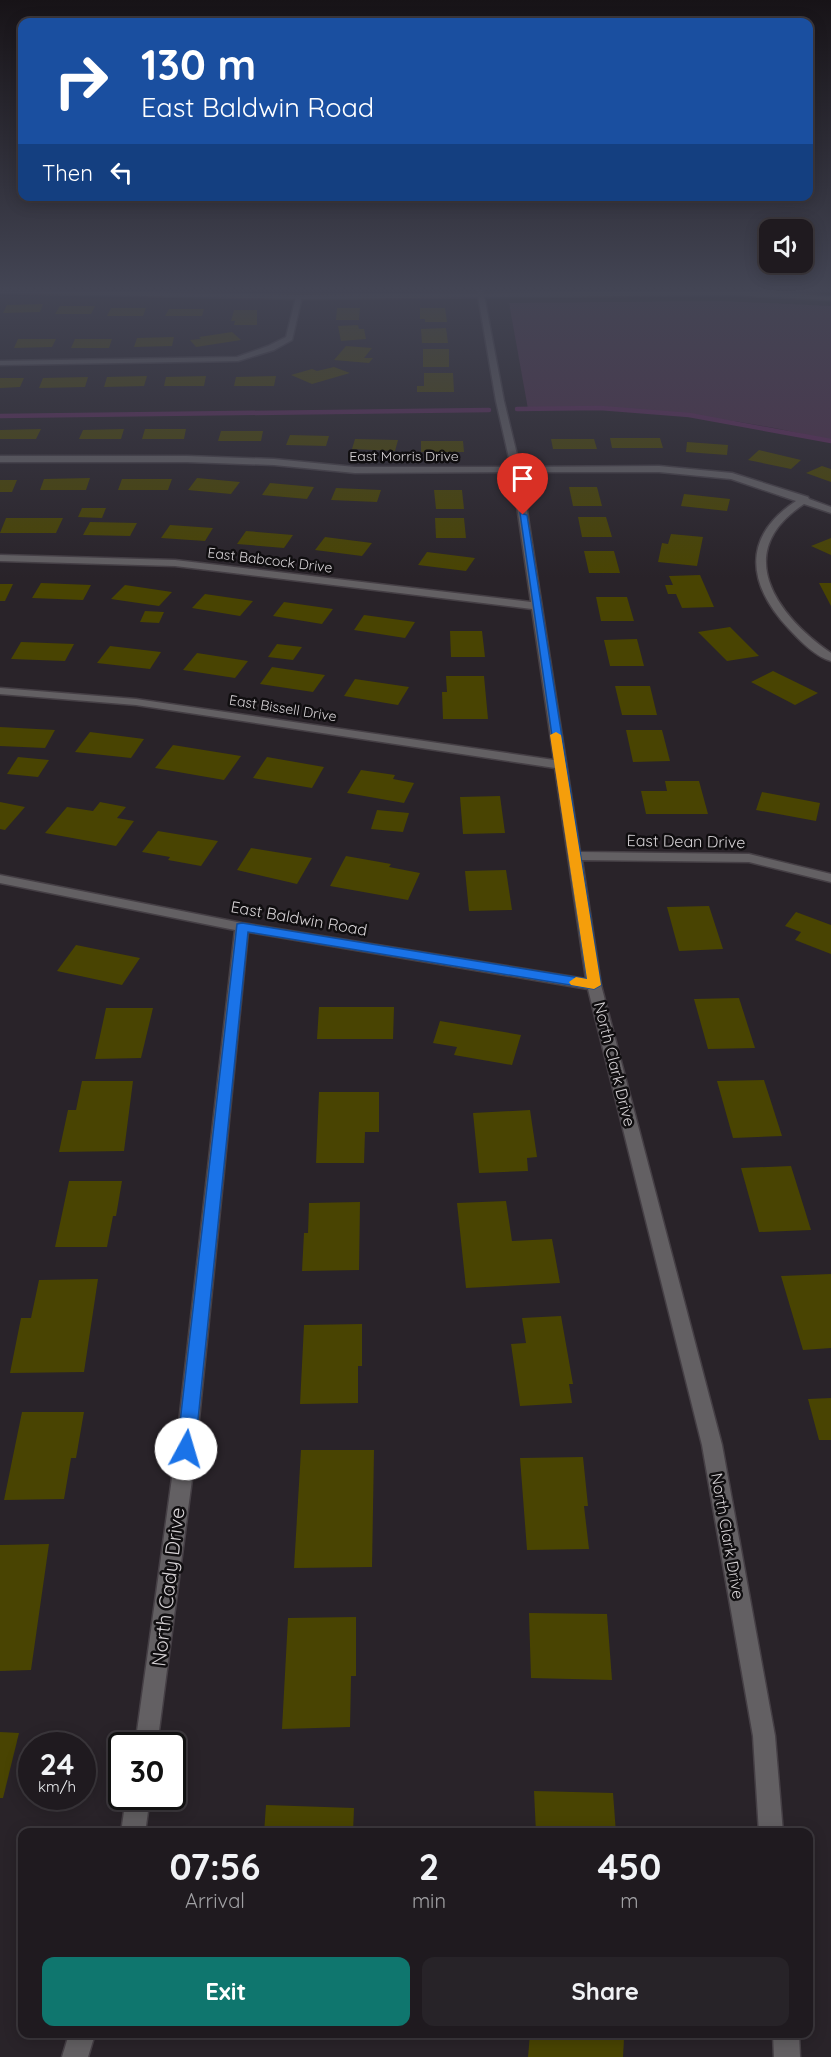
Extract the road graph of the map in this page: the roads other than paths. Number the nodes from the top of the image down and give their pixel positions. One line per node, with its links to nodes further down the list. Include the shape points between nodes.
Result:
1 (499, 386): 3 (street, North Clark Drive)
2 (0, 459): 3 (street, East Morris Drive, via 187,459 355,470)
3 (516, 469): 4 (street, East Morris Drive, via 659,469 732,476); 7 (street, North Clark Drive)
4 (805, 499): 5 (street, East Morris Drive); 8 (street, via 785,512 764,540 759,564 761,578 777,610)
5 (831, 510)
6 (0, 558): 7 (street, East Babcock Drive, via 186,564)
7 (536, 606): 10 (street, North Clark Drive)
8 (831, 658)
9 (0, 691): 10 (street, East Bissell Drive, via 136,702)
10 (560, 765): 11 (street, North Clark Drive)
11 (574, 856): 12 (street, East Dean Drive, via 749,858); 15 (street, North Clark Drive)
12 (831, 878)
13 (0, 879): 14 (street, East Baldwin Road)
14 (242, 927): 15 (street, East Baldwin Road); 16 (street, North Cady Drive, via 186,1449)
15 (594, 985): 19 (street, North Clark Drive, via 712,1445 764,1736)
16 (148, 1732)
17 (136, 1810): 18 (street)
18 (134, 1828)
19 (771, 1828)
20 (81, 2038): 22 (street)
21 (786, 2038): 23 (street)
22 (75, 2057)
23 (787, 2057)

